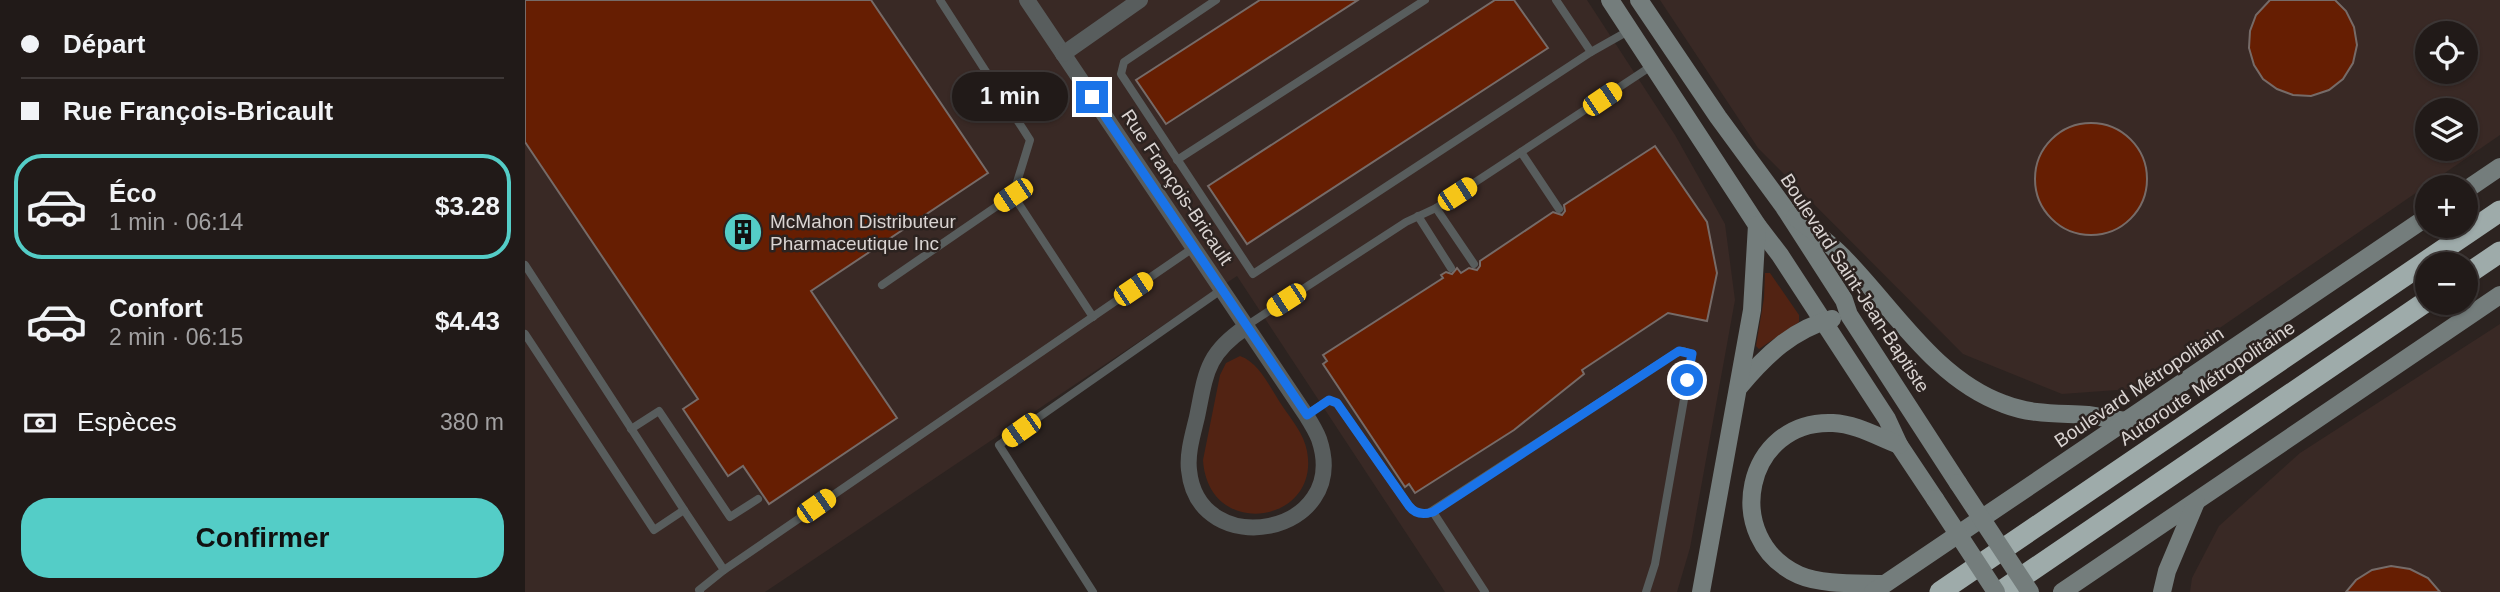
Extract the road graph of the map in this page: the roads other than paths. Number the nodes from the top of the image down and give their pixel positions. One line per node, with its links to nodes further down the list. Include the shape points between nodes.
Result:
1 (940, 0): 17 (lane, via 1030,140)
2 (1027, 0): 11 (street, Rue François-Bricault)
3 (1140, 0): 11 (street)
4 (1216, 0): 14 (lane, via 1120,68)
5 (1425, 0): 14 (lane)
6 (1556, 0): 10 (lane)
7 (1610, 0): 9 (main road)
8 (1639, 0): 18 (main road, Boulevard Saint-Jean-Baptiste)
9 (1630, 30): 10 (lane); 12 (main road)
10 (1591, 52): 14 (lane, via 1253,274)
11 (1063, 54): 25 (street, Rue François-Bricault)
12 (1653, 65): 13 (lane); 23 (main road)
13 (1521, 152): 19 (lane); 20 (lane)
14 (1177, 160)
15 (2500, 167): 16 (main road)
16 (2478, 182)
17 (1013, 195): 31 (lane); 36 (lane)
18 (1784, 207): 35 (main road, Boulevard Saint-Jean-Baptiste); 42 (main road, via 1843,257 1913,337 1975,391 2035,413)
19 (1436, 208): 22 (lane); 27 (lane)
20 (1559, 209)
21 (2500, 211): 56 (highway, Autoroute Métropolitaine)
22 (1418, 216): 30 (lane); 38 (lane)
23 (1757, 225): 37 (main road); 40 (main road, via 1754,298)
24 (2415, 225): 42 (main road, Boulevard Métropolitain)
25 (1193, 248): 32 (street, Rue François-Bricault); 36 (lane)
26 (2500, 252): 29 (highway)
27 (1474, 264)
28 (525, 265): 43 (lane)
29 (2478, 267)
30 (1451, 268)
31 (882, 285)
32 (1221, 290): 38 (street, Rue François-Bricault); 52 (lane, via 999,445)
33 (2500, 295): 46 (main road)
34 (2415, 309): 57 (highway)
35 (1849, 315): 37 (main road); 58 (main road, Boulevard Saint-Jean-Baptiste, bridge)
36 (1093, 317): 49 (lane)
37 (1823, 321): 40 (main road, via 1760,362); 44 (main road)
38 (1246, 327): 41 (street, Rue François-Bricault); 41 (street, Rue François-Bricault, via 1219,349 1210,364 1190,449 1192,485 1209,510 1238,526 1263,528 1286,522 1305,508 1322,470 1318,437)
39 (525, 334): 47 (lane, via 654,530)
40 (1740, 386): 55 (main road)
41 (1307, 415): 48 (lane, via 1329,400 1337,403 1411,509 1420,514)
42 (2125, 421): 50 (main road, Boulevard Métropolitain)
43 (631, 429): 45 (lane, via 659,411 730,517); 47 (lane)
44 (1899, 445): 50 (main road, via 1846,424 1798,428 1766,455 1751,494 1758,536 1788,569 1817,581); 57 (main road, bridge)
45 (758, 499)
46 (2196, 502): 59 (main road); 60 (main road)
47 (684, 510): 49 (lane)
48 (1433, 512): 53 (lane); 54 (lane, via 1674,354 1692,354 1655,564)
49 (724, 570): 51 (lane)
50 (1879, 588)
51 (700, 592)
52 (1093, 592)
53 (1485, 592)
54 (1646, 592)
55 (1701, 592)
56 (1940, 592)
57 (1998, 592)
58 (2030, 592)
59 (2062, 592)
60 (2162, 592)

